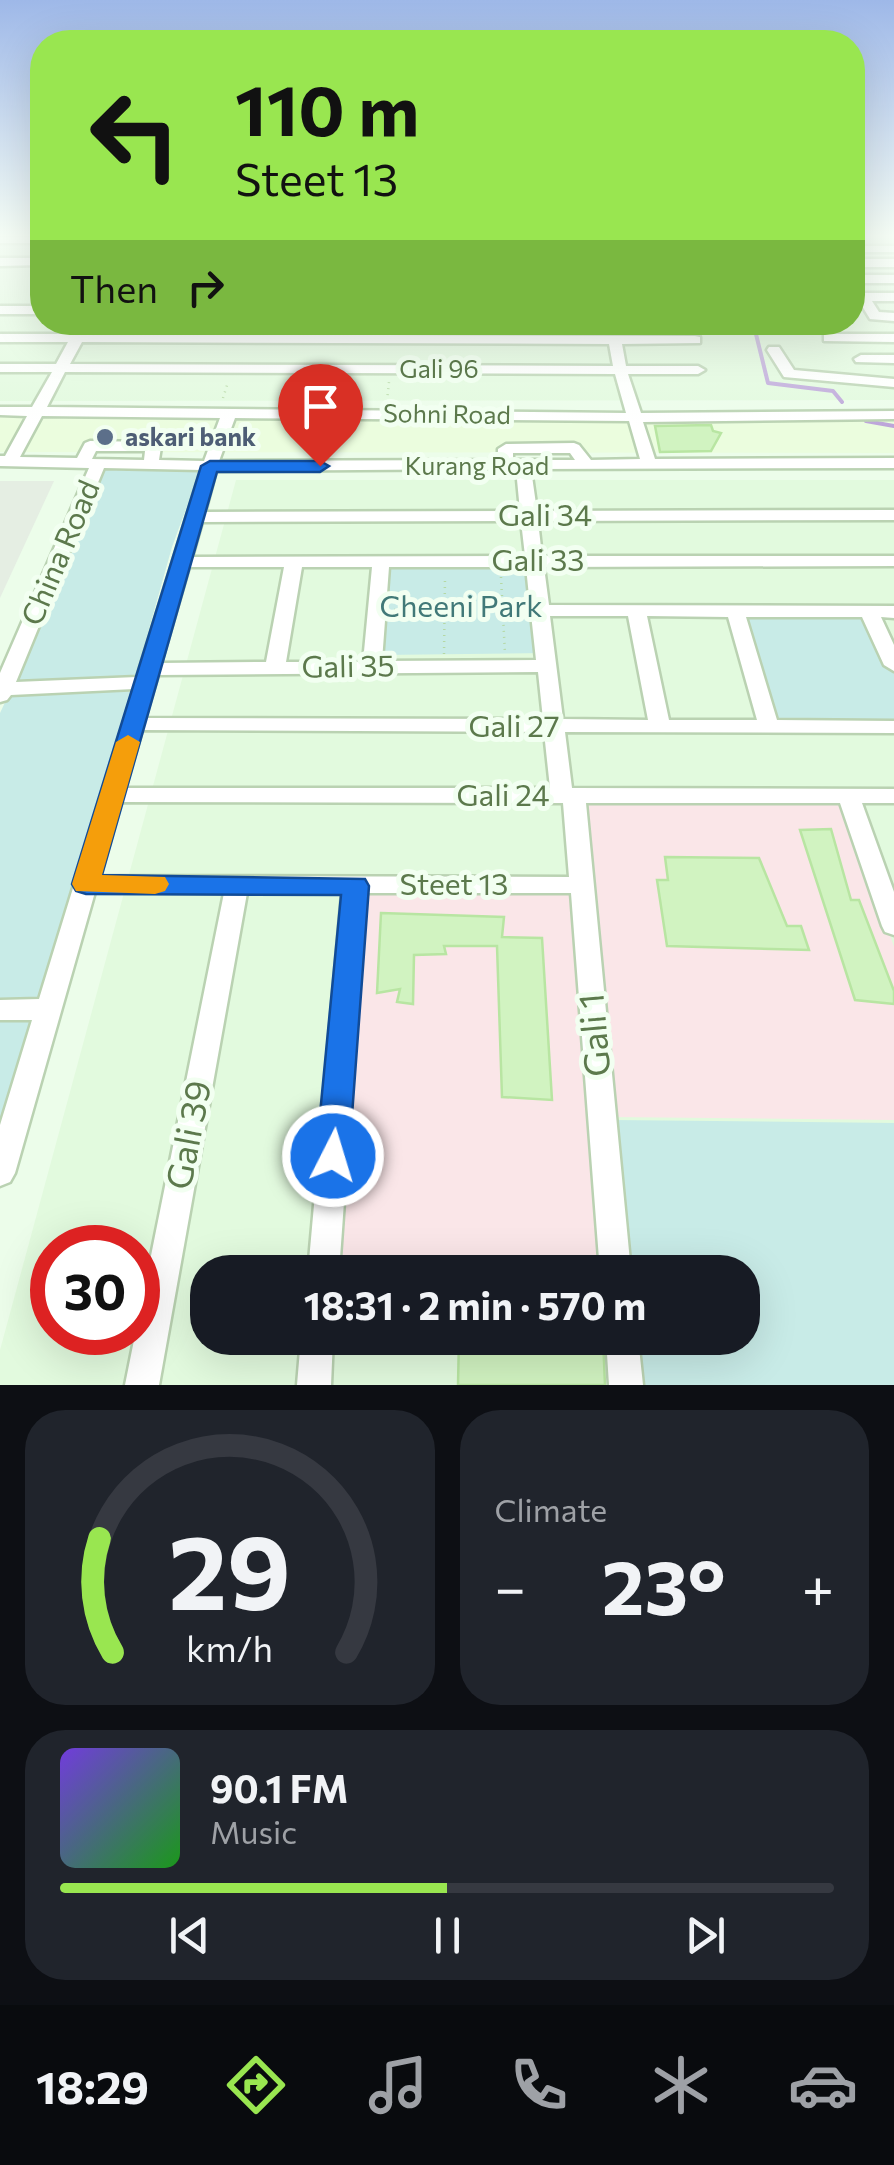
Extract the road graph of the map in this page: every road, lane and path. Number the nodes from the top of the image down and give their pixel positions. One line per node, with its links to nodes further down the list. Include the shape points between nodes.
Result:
1 (865, 304): 4 (street, via 876,316)
2 (0, 310): 3 (street)
3 (30, 310)
4 (894, 316)
5 (80, 335): 7 (street)
6 (0, 338): 7 (street)
7 (78, 338): 10 (street); 16 (street)
8 (829, 338): 9 (street)
9 (894, 338)
10 (616, 339): 11 (street); 17 (street)
11 (695, 340)
12 (774, 350): 19 (street, via 789,374)
13 (861, 359): 14 (street)
14 (894, 359)
15 (0, 368): 16 (street, Gali 96)
16 (62, 368): 17 (street, Gali 96); 21 (street)
17 (620, 370): 18 (street, Gali 96); 24 (street)
18 (698, 370)
19 (894, 383)
20 (0, 411): 21 (street, Sohni Road)
21 (40, 411): 22 (street, Sohni Road); 25 (street)
22 (230, 411): 24 (street, Sohni Road); 30 (street)
23 (894, 415): 24 (street, Sohni Road)
24 (635, 416): 28 (street)
25 (5, 462): 27 (street, Kurang Road)
26 (894, 463): 28 (street, Kurang Road)
27 (90, 464): 30 (street, Kurang Road); 57 (street, China Road)
28 (649, 464): 29 (street, Kurang Road)
29 (587, 465): 31 (street, Kurang Road); 31 (street, via 574,448 534,446 506,448)
30 (210, 466): 31 (street, Kurang Road); 34 (street)
31 (514, 466): 32 (street, Gali 1)
32 (530, 516): 33 (street, Gali 34); 34 (street, Gali 34); 38 (street, Gali 1)
33 (894, 516)
34 (196, 517): 40 (street)
35 (446, 560): 36 (street, Gali 33); 37 (street, Gali 33); 45 (path)
36 (500, 560): 38 (street, Gali 33); 43 (path)
37 (381, 561): 41 (street, Gali 33); 42 (street)
38 (534, 561): 39 (street, Gali 33); 44 (street, Gali 1)
39 (894, 561)
40 (182, 562): 41 (street, Gali 33); 56 (street)
41 (294, 562): 55 (street)
42 (377, 610): 45 (path); 54 (street)
43 (503, 610): 44 (path); 45 (path); 50 (path)
44 (537, 610): 46 (street); 53 (street, Gali 1)
45 (444, 611): 52 (path)
46 (636, 612): 49 (street); 62 (street)
47 (869, 612): 48 (street); 49 (street); 51 (street)
48 (894, 612)
49 (736, 613): 60 (street)
50 (505, 665): 52 (street, Gali 35); 53 (street, Gali 35)
51 (894, 665)
52 (444, 666): 54 (street, Gali 35)
53 (546, 666): 59 (street, Gali 1)
54 (372, 667): 55 (street, Gali 35)
55 (275, 668): 56 (street, Gali 35)
56 (148, 676): 57 (street, Gali 35); 58 (street)
57 (1, 691)
58 (133, 724): 59 (street, Gali 27); 63 (street)
59 (555, 727): 62 (street, Gali 27); 65 (street, Gali 1)
60 (768, 727): 61 (street, Gali 27); 62 (street, Gali 27)
61 (894, 727)
62 (660, 728)
63 (112, 795): 65 (street, Gali 24); 67 (street)
64 (894, 796): 66 (street, Gali 24)
65 (568, 797): 66 (street, Gali 24); 69 (street, Gali 1)
66 (850, 797): 71 (street)
67 (86, 884): 68 (street, Steet 13); 72 (street)
68 (236, 884): 70 (street, Steet 13); 79 (street, Gali 39)
69 (582, 885): 70 (street, Steet 13); 76 (street, Gali 1)
70 (356, 886): 75 (street)
71 (894, 926)
72 (48, 1009): 73 (street); 74 (street)
73 (0, 1010)
74 (0, 1172)
75 (324, 1255)
76 (615, 1255)
77 (317, 1355): 80 (street)
78 (623, 1355): 81 (street)
79 (142, 1385)
80 (314, 1385)
81 (626, 1385)

